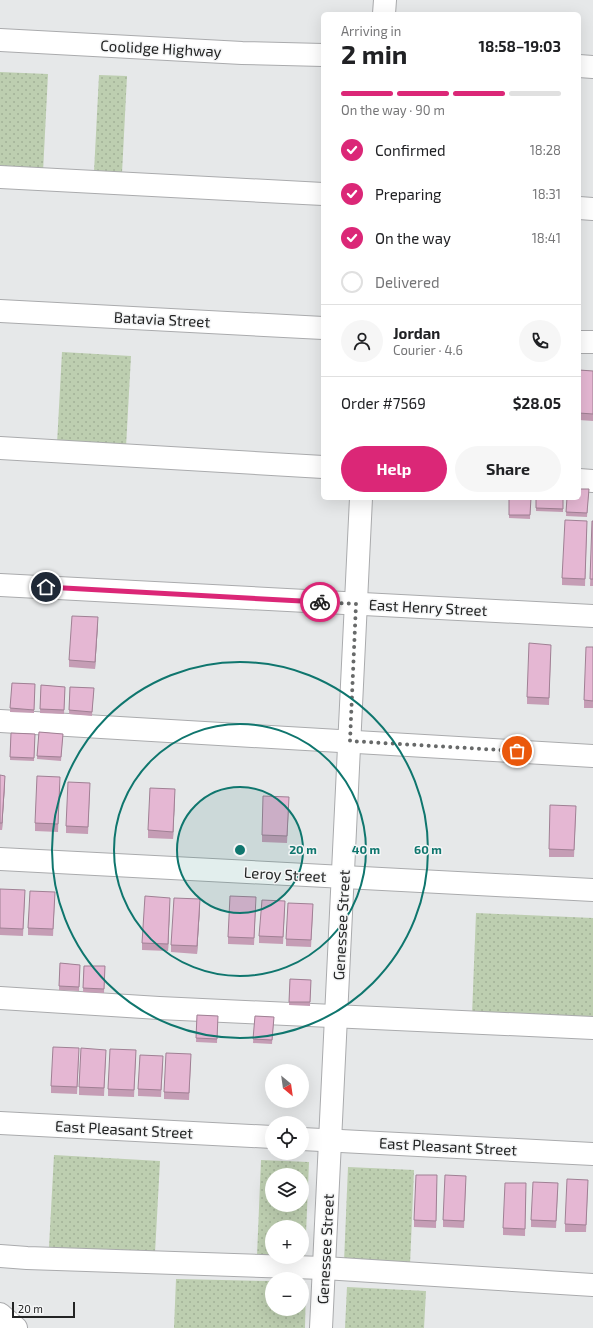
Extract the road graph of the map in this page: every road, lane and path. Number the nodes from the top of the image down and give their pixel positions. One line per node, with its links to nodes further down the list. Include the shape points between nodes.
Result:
1 (385, 0): 2 (street)
2 (384, 12)
3 (0, 40): 4 (street, Coolidge Highway)
4 (321, 55)
5 (581, 66): 6 (street)
6 (593, 67)
7 (0, 177): 8 (street)
8 (321, 194)
9 (581, 208): 10 (street)
10 (593, 208)
11 (0, 310): 12 (street, Batavia Street)
12 (321, 328)
13 (581, 342): 14 (street)
14 (593, 342)
15 (0, 448): 16 (street)
16 (321, 467)
17 (581, 480): 18 (street)
18 (593, 481)
19 (361, 500): 21 (street, Genessee Street)
20 (0, 585): 21 (street, East Henry Street)
21 (356, 604): 22 (street, East Henry Street); 24 (street, Genessee Street)
22 (593, 616)
23 (0, 721): 24 (street)
24 (350, 741): 25 (street); 27 (street, Genessee Street)
25 (593, 756)
26 (0, 859): 27 (street, Leroy Street)
27 (343, 877): 28 (street, Leroy Street); 30 (street, Genessee Street)
28 (593, 890)
29 (0, 998): 30 (street)
30 (337, 1016): 31 (street); 35 (street, Genessee Street)
31 (593, 1028)
32 (0, 1123): 33 (street, East Pleasant Street)
33 (265, 1137)
34 (309, 1139): 35 (street, East Pleasant Street)
35 (330, 1140): 36 (street, East Pleasant Street); 38 (street, Genessee Street)
36 (593, 1154)
37 (0, 1256): 38 (street)
38 (324, 1268): 39 (street); 42 (street, Genessee Street)
39 (593, 1284)
40 (0, 1314): 41 (street)
41 (16, 1328)
42 (321, 1328)

